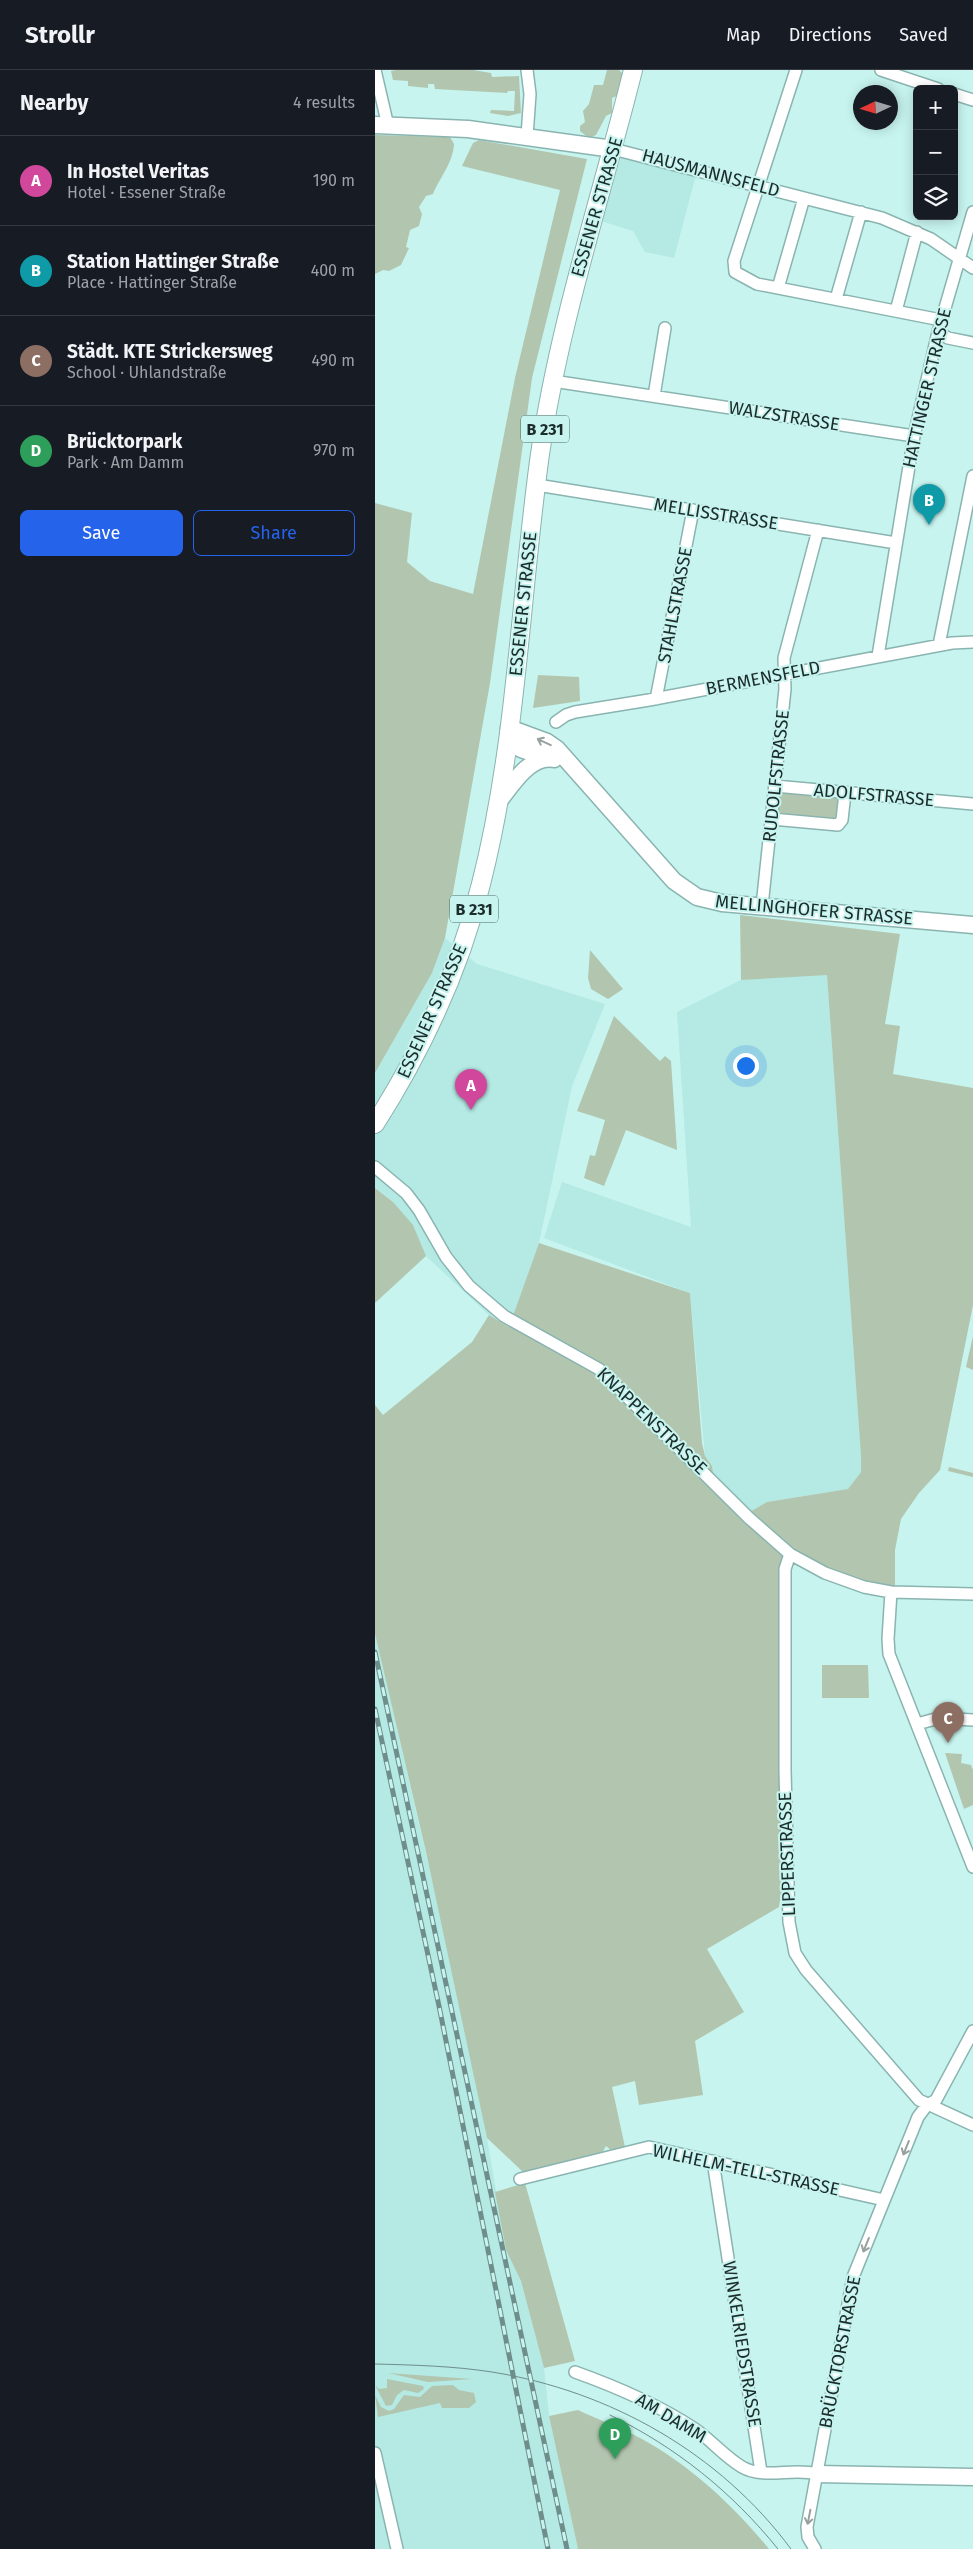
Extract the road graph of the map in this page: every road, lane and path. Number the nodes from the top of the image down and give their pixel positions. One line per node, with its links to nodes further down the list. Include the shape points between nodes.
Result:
1 (375, 70): 9 (street)
2 (527, 70): 10 (street, via 530,94)
3 (633, 70): 11 (main road, ESSENER STRASSE / B 231)
4 (796, 70): 12 (street)
5 (881, 70): 6 (street)
6 (926, 85)
7 (958, 95): 8 (street)
8 (973, 100)
9 (382, 125): 10 (main road, HAUSMANNSFELD)
10 (527, 136): 11 (main road, HAUSMANNSFELD)
11 (613, 149): 12 (street, HAUSMANNSFELD); 26 (main road, ESSENER STRASSE / B 231, via 578,273)
12 (758, 186): 13 (street, HAUSMANNSFELD); 19 (street, via 734,269 738,276 750,282)
13 (804, 198): 14 (street, HAUSMANNSFELD); 19 (street)
14 (861, 212): 16 (street, HAUSMANNSFELD); 20 (street)
15 (973, 212): 17 (street, HATTINGER STRASSE)
16 (917, 232): 17 (street, HAUSMANNSFELD); 21 (street)
17 (958, 257): 18 (street, HAUSMANNSFELD); 22 (street, HATTINGER STRASSE)
18 (973, 268)
19 (778, 288): 20 (street)
20 (836, 300): 21 (street)
21 (896, 311): 22 (street)
22 (941, 320): 24 (street, HATTINGER STRASSE)
23 (665, 328): 27 (street)
24 (938, 332): 25 (street, via 948,338); 28 (street, HATTINGER STRASSE)
25 (973, 343)
26 (553, 381): 27 (street, WALZSTRASSE); 30 (main road, ESSENER STRASSE / B 231)
27 (653, 396): 28 (street, WALZSTRASSE)
28 (913, 436): 33 (street, HATTINGER STRASSE)
29 (973, 476): 35 (street)
30 (537, 485): 31 (street, MELLISSTRASSE); 40 (main road, ESSENER STRASSE / B 231)
31 (693, 510): 32 (street, MELLISSTRASSE); 38 (street, STAHLSTRASSE)
32 (818, 530): 33 (street, MELLISSTRASSE); 37 (street, RUDOLFSTRASSE, via 784,658)
33 (896, 542): 36 (street, HATTINGER STRASSE)
34 (973, 642): 35 (street, BERMENSFELD)
35 (939, 645): 36 (street, BERMENSFELD)
36 (878, 656): 37 (street, BERMENSFELD)
37 (783, 674): 38 (street, BERMENSFELD); 43 (street, RUDOLFSTRASSE, via 785,689)
38 (656, 699): 39 (street, BERMENSFELD, via 575,712)
39 (556, 722)
40 (509, 728): 41 (main road, via 511,739 518,748); 42 (main road, MELLINGHOFER STRASSE, one-way to 40, via 553,746); 45 (main road, ESSENER STRASSE / B 231)
41 (549, 758): 42 (main road); 45 (main road, via 525,770)
42 (572, 765): 48 (main road, MELLINGHOFER STRASSE, via 684,889 711,901)
43 (775, 786): 44 (street, ADOLFSTRASSE); 47 (street, RUDOLFSTRASSE)
44 (845, 793): 46 (street, ADOLFSTRASSE); 47 (street, via 842,820 838,826)
45 (499, 801): 50 (main road, ESSENER STRASSE / B 231, via 481,886 456,965 421,1044)
46 (973, 804)
47 (772, 818): 48 (street, RUDOLFSTRASSE)
48 (762, 906): 49 (main road, MELLINGHOFER STRASSE)
49 (973, 925)
50 (375, 1124)
51 (375, 1167): 52 (street, KNAPPENSTRASSE, via 406,1193 469,1286 504,1316 599,1369 749,1518)
52 (790, 1554): 53 (street, KNAPPENSTRASSE, via 837,1578); 59 (street, LIPPERSTRASSE, via 785,1569 785,1770 791,1940 807,1970 919,2100)
53 (891, 1592): 54 (street, KNAPPENSTRASSE); 56 (street, via 888,1649)
54 (973, 1594)
55 (973, 1720): 56 (street, via 937,1719)
56 (917, 1724): 57 (street)
57 (973, 1867)
58 (973, 2031): 59 (street, BRÜCKTORSTRASSE, via 940,2094)
59 (927, 2105): 60 (street, LIPPERSTRASSE); 63 (street, BRÜCKTORSTRASSE, one-way to 63, via 918,2117)
60 (973, 2125)
61 (713, 2161): 62 (street, WILHELM-TELL-STRASSE, via 649,2147); 63 (street, WILHELM-TELL-STRASSE); 66 (street, WINKELRIEDSTRASSE)
62 (520, 2179)
63 (884, 2200): 68 (street, BRÜCKTORSTRASSE, one-way to 68, via 853,2277)
64 (575, 2372): 66 (street, AM DAMM, via 665,2411 742,2467)
65 (376, 2459): 69 (street)
66 (761, 2472): 68 (street, via 803,2471)
67 (973, 2477): 68 (main road)
68 (817, 2479): 70 (street, BRÜCKTORSTRASSE, one-way to 70, via 807,2527)
69 (397, 2549)
70 (815, 2549)

